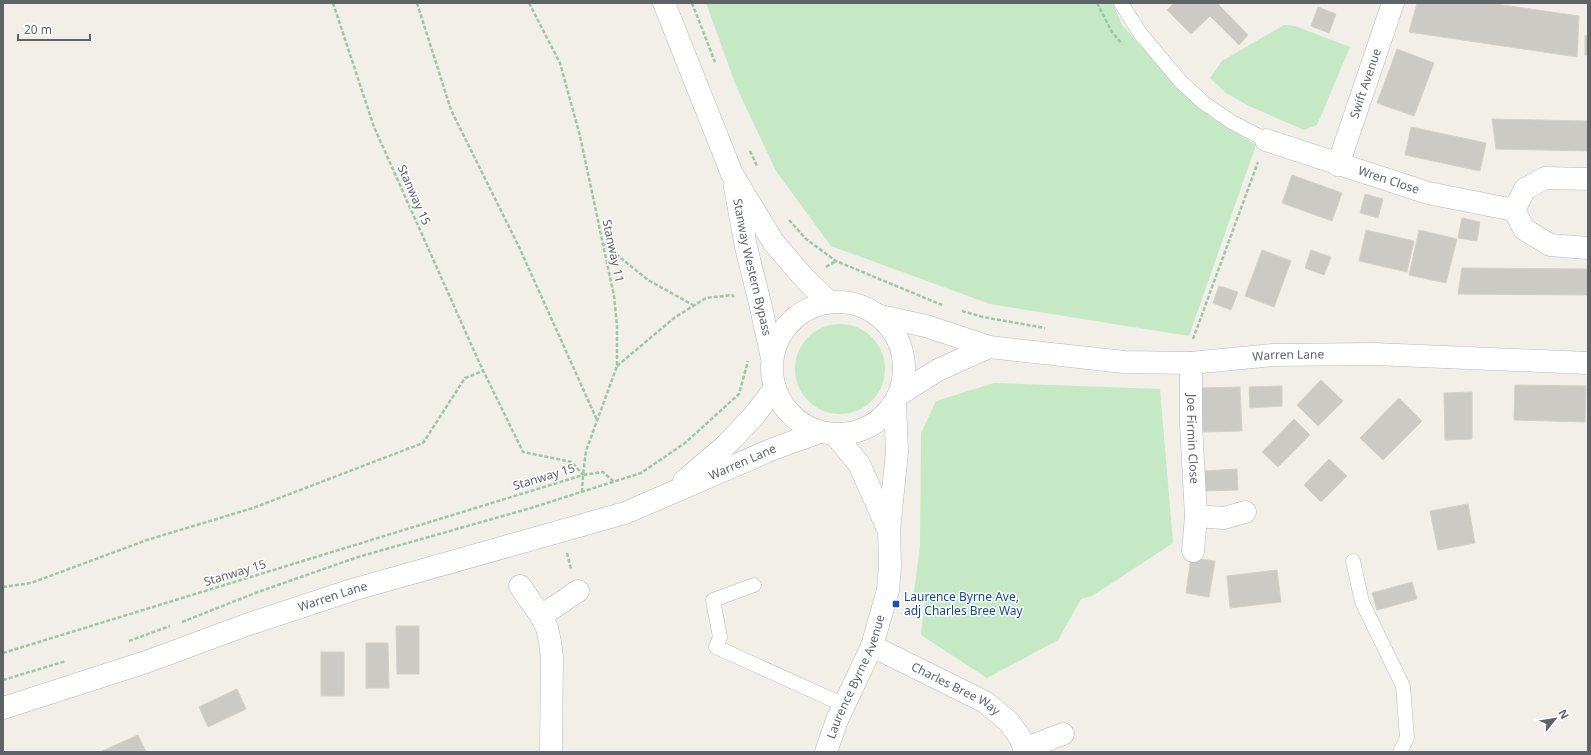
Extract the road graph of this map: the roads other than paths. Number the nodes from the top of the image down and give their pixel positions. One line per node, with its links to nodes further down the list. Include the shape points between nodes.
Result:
1 (664, 3): 6 (street, Stanway Western Bypass)
2 (1393, 3): 5 (street, Swift Avenue)
3 (1125, 4): 4 (lane, via 1140,33 1181,82 1230,121)
4 (1266, 140): 5 (street, Wren Close)
5 (1338, 165): 8 (street, Wren Close, via 1428,193)
6 (732, 174): 10 (street, Stanway Western Bypass, via 774,243); 13 (street, Stanway Western Bypass)
7 (1588, 179): 8 (street, via 1545,178 1525,189)
8 (1514, 210): 9 (street, via 1524,229 1550,245)
9 (1588, 248)
10 (829, 302): 11 (street, Warren Lane, via 859,305); 13 (street, Warren Lane, via 808,308 791,321 778,339)
11 (880, 316): 12 (street, Warren Lane, via 926,326); 17 (street, Warren Lane, via 892,329 903,355 904,378)
12 (989, 347): 14 (street, Warren Lane, via 1124,362); 17 (street, Warren Lane, via 938,370)
13 (772, 360): 16 (street, Warren Lane)
14 (1190, 363): 15 (street, Warren Lane, via 1273,355 1374,354); 21 (street, Joe Firmin Close)
15 (1588, 364)
16 (775, 388): 18 (street, Warren Lane, via 782,403 804,426); 19 (street, Warren Lane, via 753,417 725,446)
17 (897, 399): 18 (street, Warren Lane, via 881,419 863,430 849,434); 22 (street, Laurence Byrne Avenue, via 897,452)
18 (827, 433): 19 (street, Warren Lane, via 773,448); 22 (street, Laurence Byrne Avenue, via 859,464)
19 (666, 496): 31 (street, Warren Lane, via 625,514 345,592 146,662)
20 (1245, 512): 21 (street, via 1224,518)
21 (1196, 516): 23 (street, Joe Firmin Close)
22 (889, 530): 29 (street, Laurence Byrne Avenue, via 888,590)
23 (1193, 551)
24 (1353, 561): 36 (lane, via 1362,602 1402,686 1407,738)
25 (754, 585): 30 (lane, via 713,600 720,637 716,647)
26 (520, 586): 28 (street)
27 (578, 591): 28 (street)
28 (541, 616): 34 (street, via 547,628 552,658)
29 (872, 646): 30 (street, Laurence Byrne Avenue); 33 (street, Charles Bree Way, via 985,702 1009,722)
30 (844, 705): 35 (street, Laurence Byrne Avenue)
31 (3, 708)
32 (1063, 734): 33 (street, Charles Bree Way)
33 (1025, 750)
34 (551, 752)
35 (826, 752)
36 (1400, 752)

